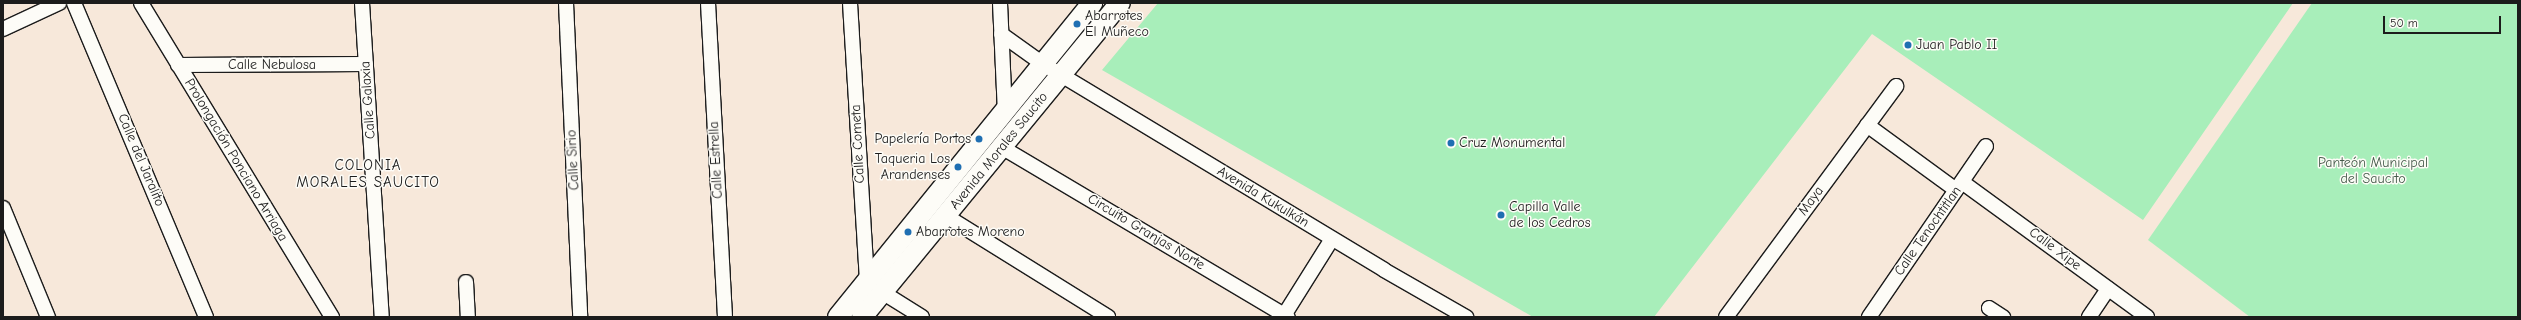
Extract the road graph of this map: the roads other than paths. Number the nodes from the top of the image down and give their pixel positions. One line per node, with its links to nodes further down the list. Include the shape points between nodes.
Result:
1 (59, 3): 11 (street)
2 (74, 3): 32 (street, Calle del Jaralito)
3 (141, 3): 15 (street, Prolongación Ponciano Arriaga)
4 (362, 3): 13 (street, Calle Galaxia)
5 (566, 3): 36 (street, Calle Sirio)
6 (708, 3): 37 (street, Calle Estrella)
7 (850, 3): 27 (street, Calle Cometa)
8 (1000, 3): 12 (street)
9 (1092, 3): 14 (main road, Avenida Morales Saucito)
10 (1120, 3): 16 (main road, Avenida Morales Saucito)
11 (3, 29)
12 (1001, 34): 14 (street, Avenida Kukulkán); 18 (street)
13 (366, 64): 15 (street, Calle Nebulosa); 34 (street, Calle Galaxia)
14 (1043, 64): 16 (street, Avenida Kukulkán); 18 (main road, Avenida Morales Saucito)
15 (178, 65): 33 (street, Prolongación Ponciano Arriaga)
16 (1061, 75): 21 (main road, Avenida Morales Saucito); 25 (street, Avenida Kukulkán)
17 (1896, 86): 19 (street, Maya)
18 (1005, 113): 27 (main road, Avenida Morales Saucito)
19 (1867, 125): 22 (street, Calle Xipe); 43 (street, Maya)
20 (1986, 146): 22 (street, Calle Tenochtitlan)
21 (1003, 148): 24 (main road, Avenida Morales Saucito); 30 (street, Circuito Granjas Norte)
22 (1959, 186): 28 (street, Calle Xipe); 44 (street, Calle Tenochtitlan)
23 (3, 208): 31 (street)
24 (946, 216): 27 (main road, Avenida Morales Saucito); 41 (street)
25 (1332, 239): 30 (street); 42 (street, Avenida Kukulkán)
26 (466, 282): 35 (street)
27 (875, 288): 38 (main road, Avenida Morales Saucito); 39 (main road, Avenida Morales Saucito); 40 (street)
28 (2108, 289): 46 (street); 47 (street, Calle Xipe)
29 (1989, 308): 45 (street)
30 (1285, 316)
31 (48, 317)
32 (206, 317)
33 (332, 317)
34 (382, 317)
35 (468, 317)
36 (580, 317)
37 (725, 317)
38 (838, 317)
39 (862, 317)
40 (922, 317)
41 (1108, 317)
42 (1466, 317)
43 (1726, 317)
44 (1869, 317)
45 (2003, 317)
46 (2090, 317)
47 (2147, 317)

